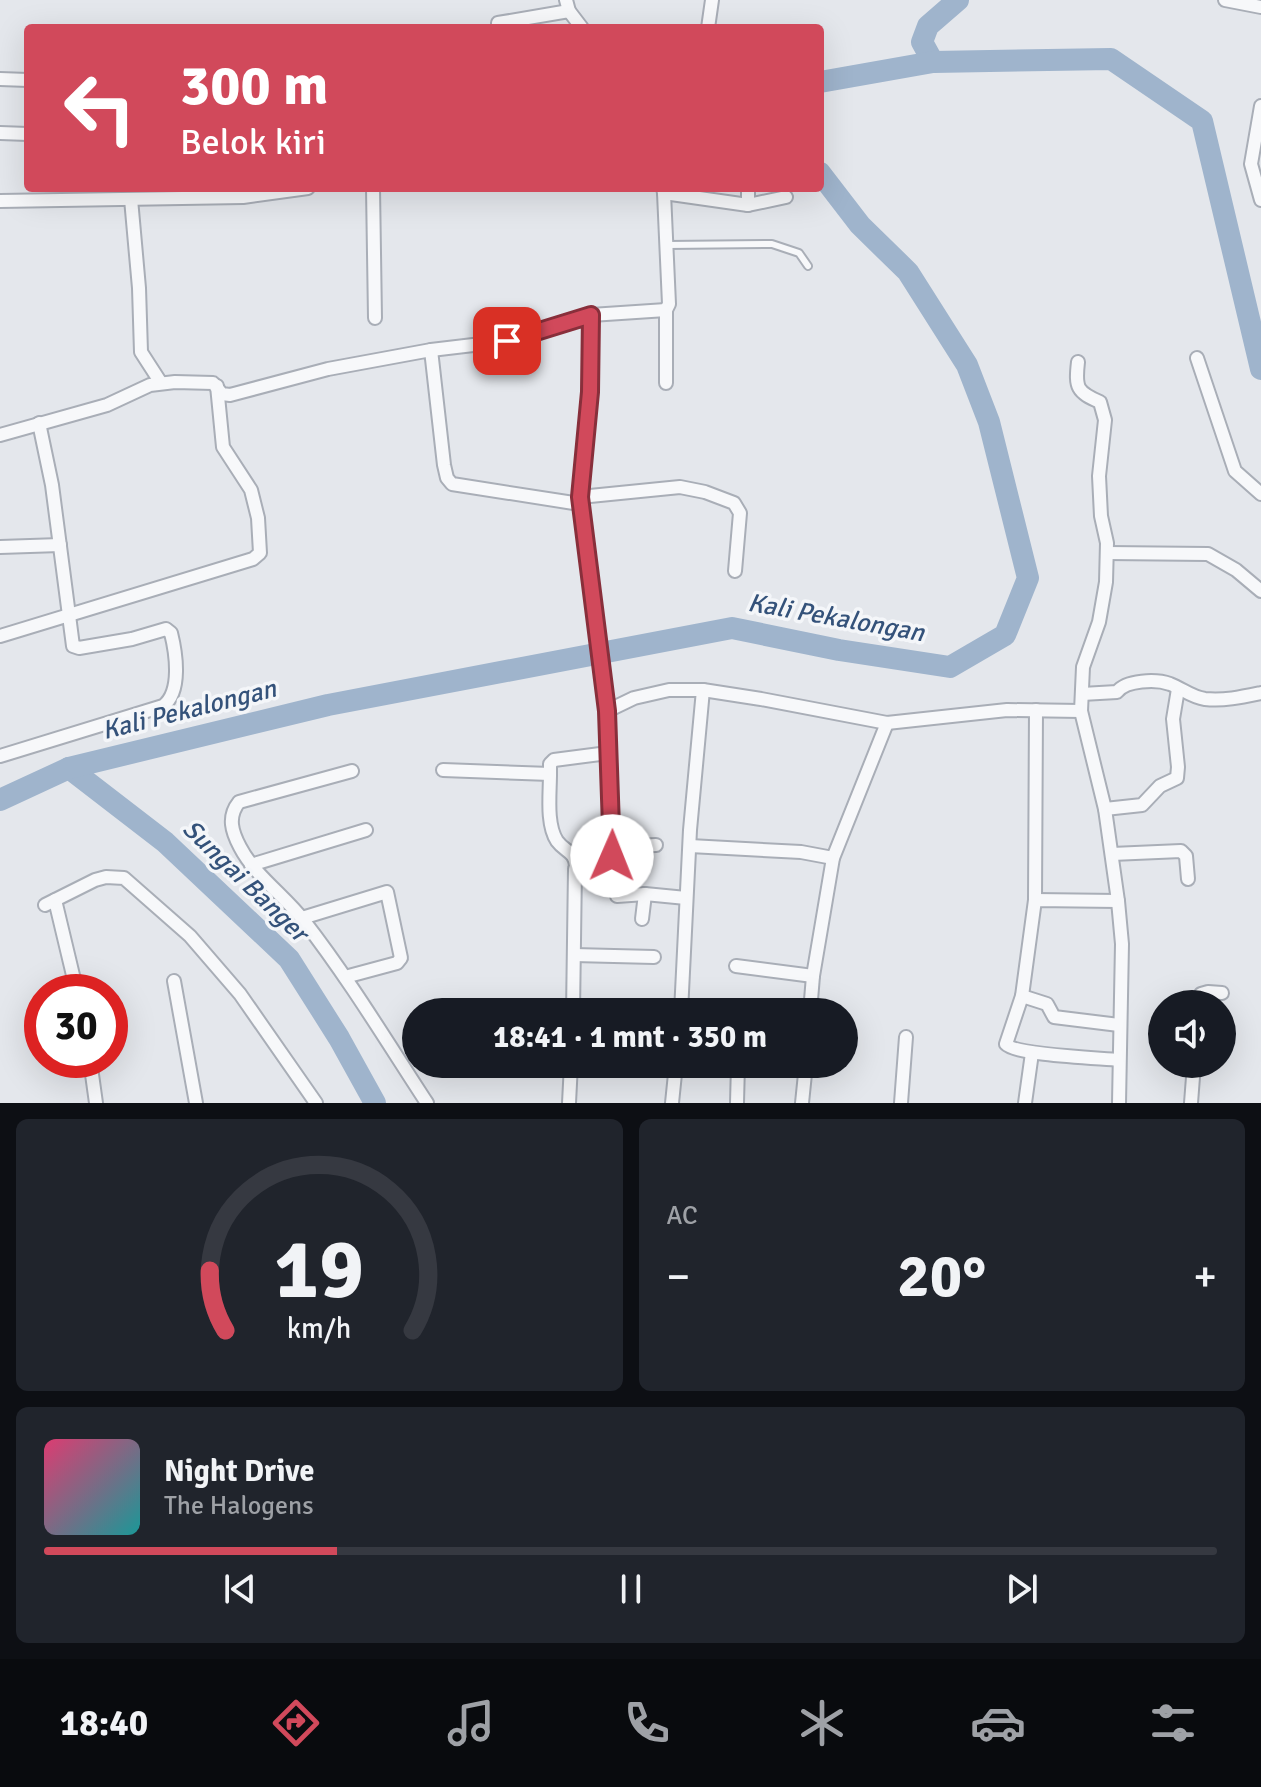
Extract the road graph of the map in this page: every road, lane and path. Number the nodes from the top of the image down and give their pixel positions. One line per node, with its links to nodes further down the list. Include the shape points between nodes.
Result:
1 (712, 0): 7 (street)
2 (1225, 0): 4 (street)
3 (568, 5): 5 (street); 6 (street)
4 (1261, 7)
5 (498, 23)
6 (580, 24)
7 (709, 24)
8 (0, 79): 9 (street)
9 (24, 80)
10 (1261, 106): 21 (street, via 1251,164)
11 (0, 133): 12 (street)
12 (24, 134)
13 (279, 192): 18 (street, via 243,197)
14 (373, 192): 28 (street)
15 (663, 192): 24 (street)
16 (669, 192): 23 (street)
17 (748, 192): 23 (street)
18 (178, 193): 20 (street)
19 (786, 197): 23 (street)
20 (131, 199): 22 (street); 32 (street, via 141,352)
21 (1261, 200)
22 (0, 201)
23 (748, 205)
24 (667, 245): 25 (lane, via 772,244 793,249); 26 (street)
25 (808, 266)
26 (666, 310): 27 (street); 33 (street)
27 (591, 315): 29 (street, via 507,341); 38 (street)
28 (375, 318)
29 (431, 350): 34 (street, via 230,395); 38 (street, via 444,465 452,484)
30 (1197, 358): 37 (street, via 1235,471)
31 (1078, 362): 41 (street, via 1082,394 1100,402 1104,413 1100,498)
32 (161, 383): 34 (street); 35 (street, via 107,405)
33 (666, 383)
34 (217, 386): 44 (street, via 221,439 251,490 260,553)
35 (39, 423): 36 (street); 39 (street)
36 (0, 435)
37 (1261, 494)
38 (580, 500): 42 (street, via 680,487 734,503 740,513); 51 (street)
39 (60, 545): 40 (street); 44 (street)
40 (0, 547)
41 (1107, 553): 43 (street, via 1208,554); 49 (street, via 1099,622 1083,667)
42 (735, 571)
43 (1261, 591)
44 (69, 614): 45 (street); 55 (street, via 76,648 170,631 176,669 168,702)
45 (0, 636)
46 (1178, 689): 48 (street, via 1217,700); 49 (street, via 1142,682 1117,692); 59 (street, via 1173,719 1177,778 1142,805)
47 (703, 690): 51 (street, via 669,690); 53 (street); 62 (street)
48 (1261, 693)
49 (1082, 694): 52 (street)
50 (1036, 710): 52 (street); 53 (street); 72 (street)
51 (607, 711): 54 (street)
52 (1081, 711): 59 (street)
53 (887, 723): 65 (street)
54 (608, 753): 58 (street, via 554,760); 63 (street)
55 (0, 756)
56 (443, 770): 58 (street)
57 (352, 771): 66 (street, via 239,802 230,820)
58 (550, 774): 67 (street, via 555,839 573,854)
59 (1105, 809): 64 (street)
60 (366, 830): 66 (street)
61 (656, 845): 63 (street)
62 (690, 846): 65 (street); 71 (street)
63 (613, 847): 67 (street, via 606,861)
64 (1112, 854): 68 (street, via 1181,851); 73 (street)
65 (833, 858): 80 (street)
66 (251, 865): 74 (street)
67 (576, 866): 76 (street)
68 (1188, 879)
69 (645, 894): 70 (street); 71 (street); 75 (street)
70 (617, 896)
71 (686, 898): 85 (street)
72 (1035, 900): 73 (street); 83 (street)
73 (1118, 901): 87 (street)
74 (302, 918): 81 (street); 81 (street, via 387,892 400,962)
75 (642, 919)
76 (574, 955): 77 (street); 84 (street)
77 (654, 957)
78 (736, 966): 80 (street)
79 (72, 974): 99 (street, via 50,902 95,880 124,878 190,936 240,994)
80 (813, 976): 86 (street)
81 (345, 977): 100 (street)
82 (174, 981): 98 (street)
83 (1022, 996): 87 (street, via 1047,1004 1054,1017); 89 (street, via 1006,1044)
84 (573, 998)
85 (682, 998)
86 (811, 998)
87 (1119, 1025): 90 (street)
88 (906, 1037): 105 (street)
89 (1032, 1053): 90 (street); 106 (street)
90 (1119, 1060): 107 (street)
91 (93, 1078): 97 (street)
92 (570, 1078): 101 (street)
93 (675, 1078): 102 (street)
94 (738, 1078): 103 (street)
95 (805, 1078): 104 (street)
96 (1193, 1078): 108 (street)
97 (96, 1103)
98 (196, 1103)
99 (316, 1103)
100 (427, 1103)
101 (569, 1103)
102 (672, 1103)
103 (737, 1103)
104 (802, 1103)
105 (901, 1103)
106 (1025, 1103)
107 (1119, 1103)
108 (1191, 1103)

